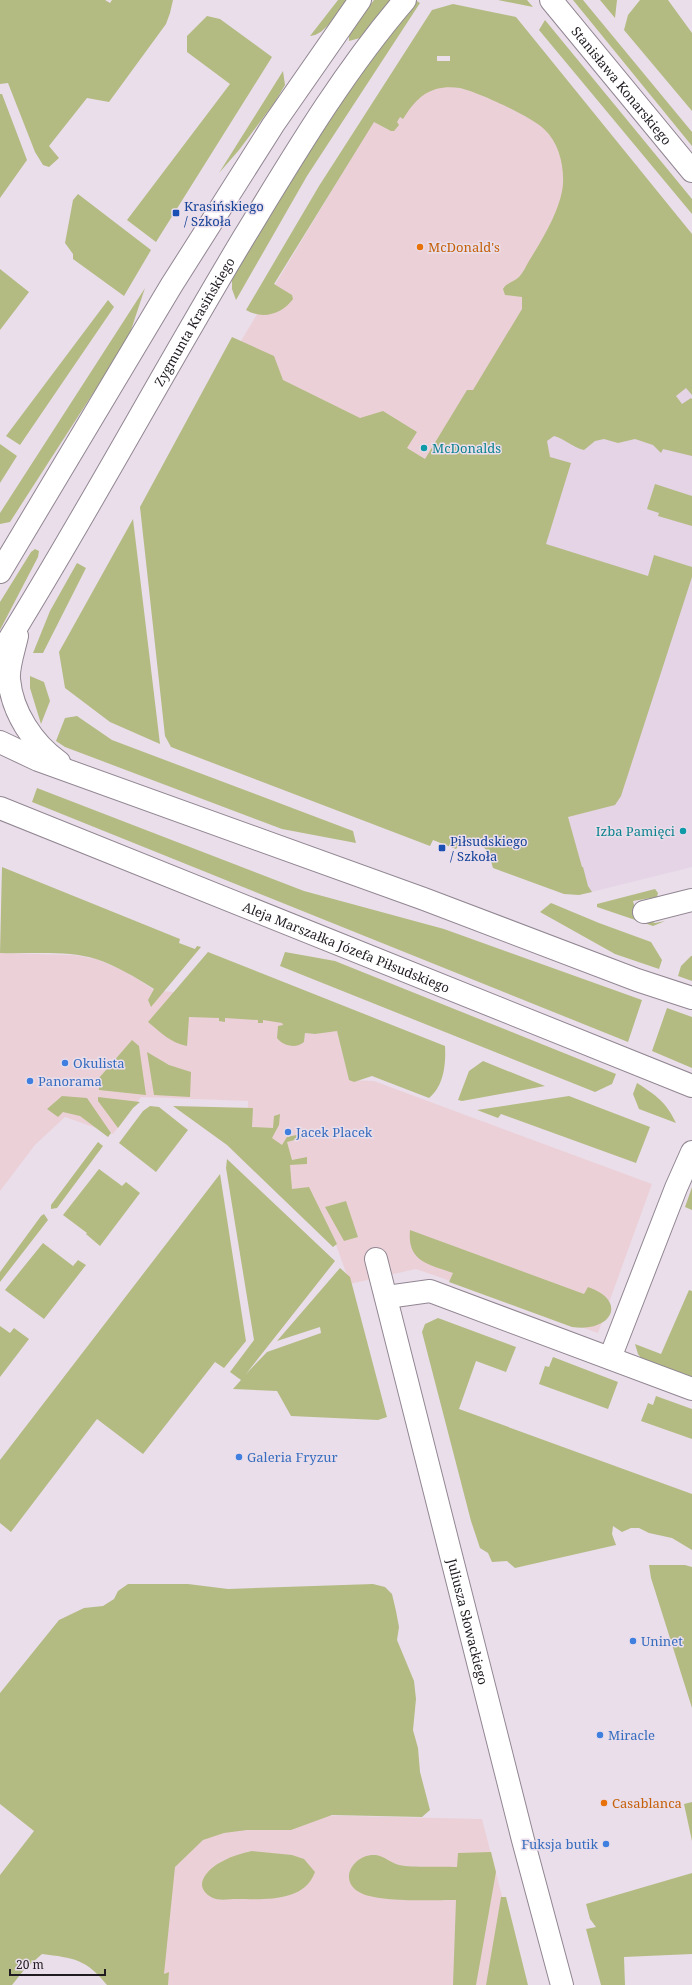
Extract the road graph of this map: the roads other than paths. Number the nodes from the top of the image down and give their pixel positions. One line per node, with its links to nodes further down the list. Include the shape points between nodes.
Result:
1 (360, 0): 5 (street, via 273,125 171,286)
2 (406, 0): 6 (street, Zygmunta Krasińskiego, via 338,87 310,129 204,304)
3 (551, 0): 4 (street, Stanisława Konarskiego)
4 (692, 171)
5 (0, 572)
6 (20, 622): 7 (street, Zygmunta Krasińskiego); 9 (street, via 9,678 14,702 37,743)
7 (0, 654)
8 (0, 742): 9 (street)
9 (75, 774): 13 (street)
10 (0, 808): 14 (street, Aleja Marszałka Józefa Piłsudskiego)
11 (692, 900): 12 (street)
12 (644, 912)
13 (692, 998)
14 (692, 1086)
15 (692, 1152): 18 (street)
16 (376, 1258): 17 (street, Juliusza Słowackiego)
17 (386, 1297): 18 (street, via 430,1291); 20 (street, Juliusza Słowackiego)
18 (610, 1358): 19 (street)
19 (692, 1389)
20 (562, 1985)

